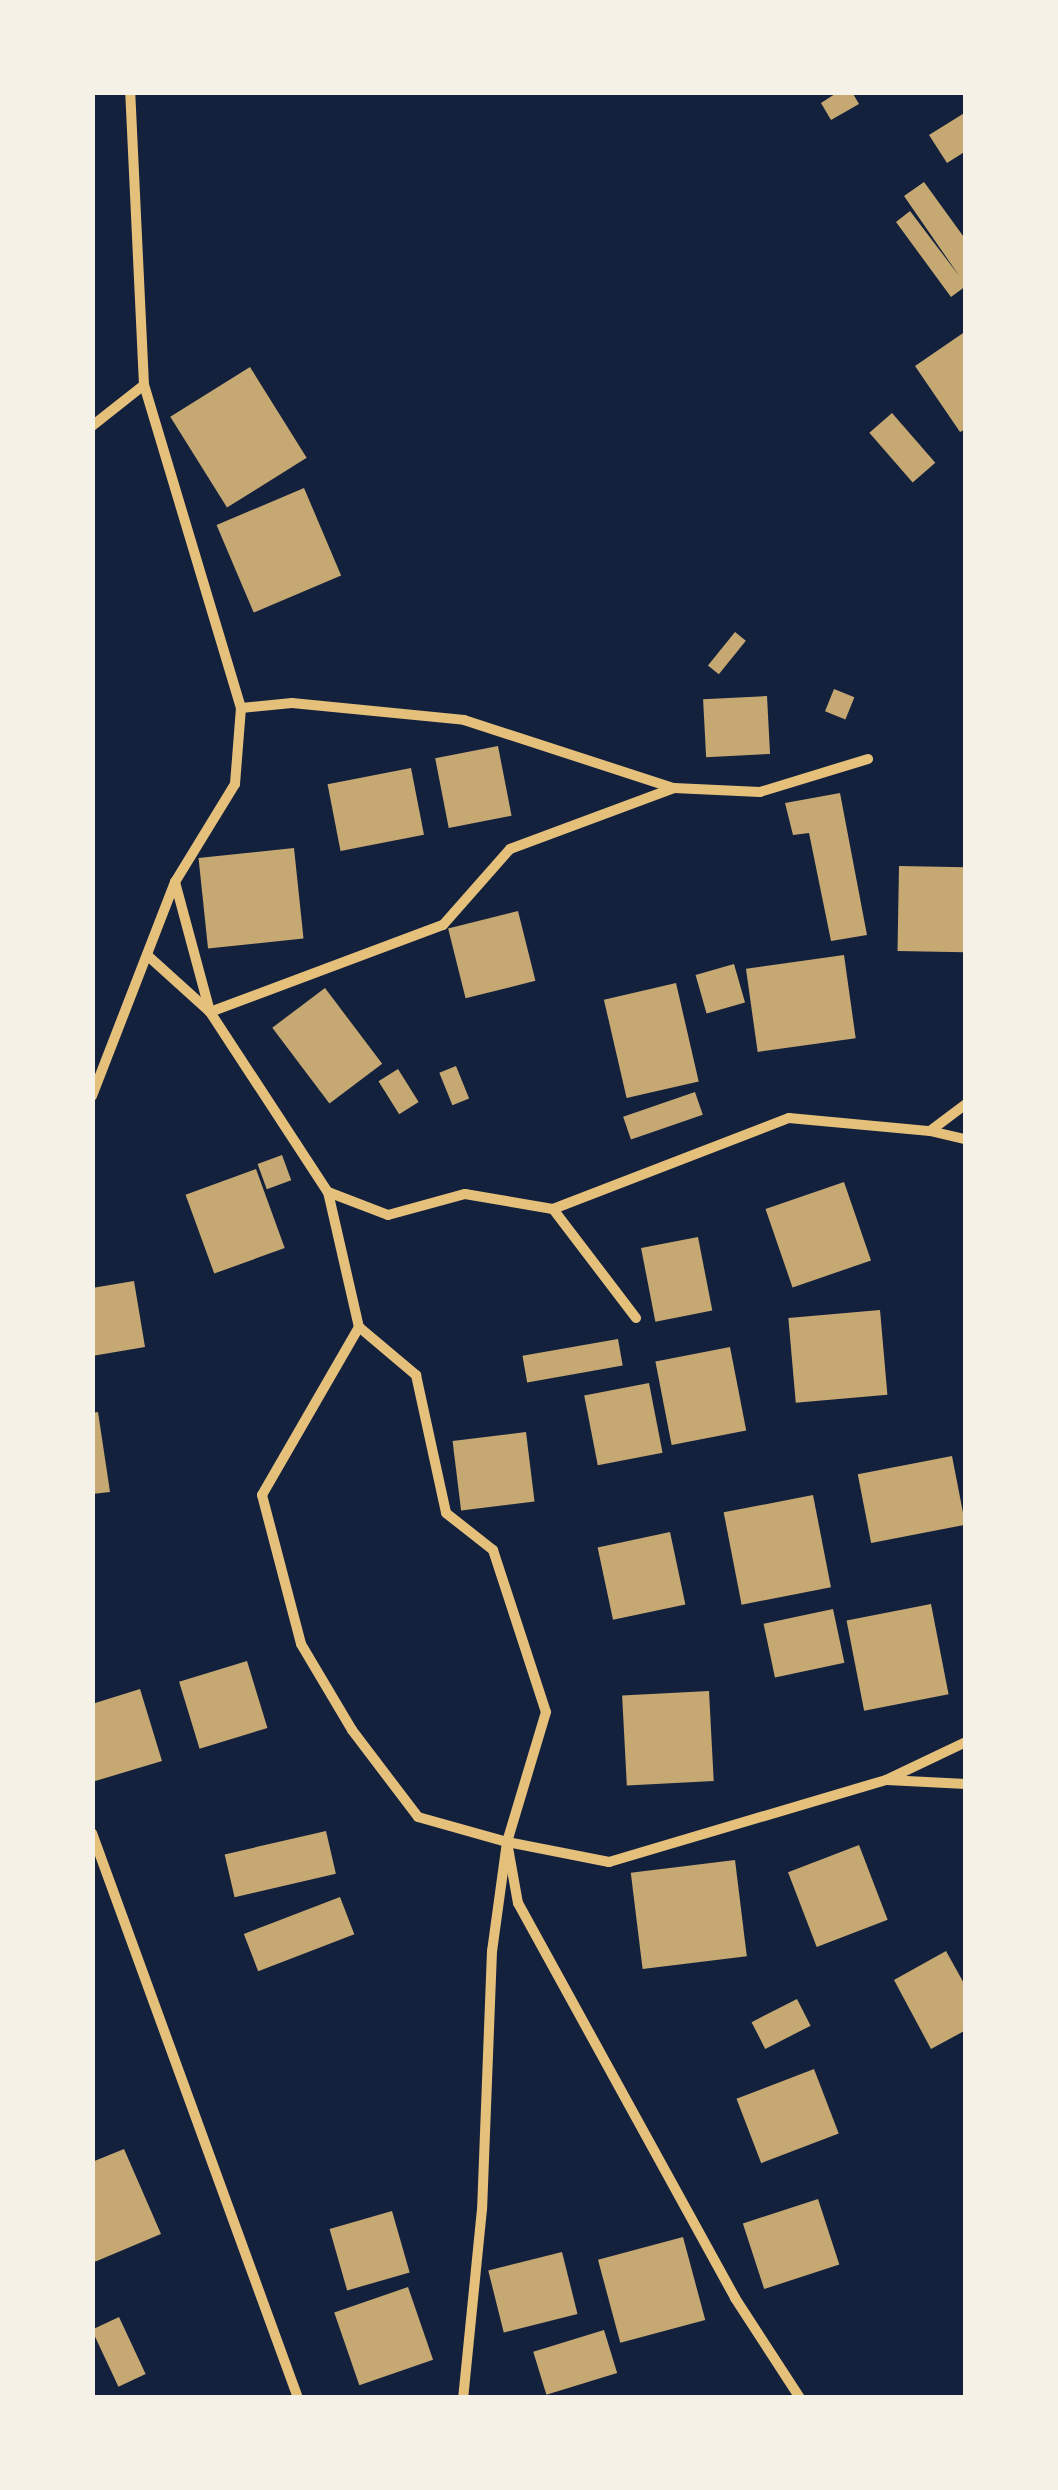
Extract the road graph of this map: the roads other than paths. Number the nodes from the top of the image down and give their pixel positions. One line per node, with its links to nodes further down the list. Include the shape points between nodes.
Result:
1 (130, 92): 2 (street)
2 (144, 385): 3 (street); 4 (street)
3 (92, 426)
4 (241, 708): 6 (street, via 292,703 464,720); 7 (street, via 234,784)
5 (868, 759): 6 (street, via 760,792)
6 (674, 788): 9 (street, via 510,848 444,925)
7 (175, 882): 8 (street); 9 (street)
8 (147, 955): 9 (street); 10 (street)
9 (210, 1012): 14 (street)
10 (92, 1096)
11 (966, 1104): 12 (street)
12 (930, 1131): 13 (street); 15 (street, via 789,1118)
13 (966, 1139)
14 (328, 1192): 15 (street, via 388,1215 466,1194); 17 (street)
15 (552, 1209): 16 (street)
16 (636, 1318)
17 (359, 1327): 22 (street, via 416,1375 446,1513 493,1550 546,1712); 22 (street, via 262,1495 301,1644 352,1730 418,1817)
18 (966, 1742): 19 (street)
19 (886, 1780): 20 (street); 22 (street, via 609,1862)
20 (966, 1784)
21 (92, 1832): 23 (street)
22 (508, 1842): 24 (street, via 492,1951 482,2209); 25 (street, via 518,1902 735,2298)
23 (298, 2398)
24 (464, 2398)
25 (800, 2398)

